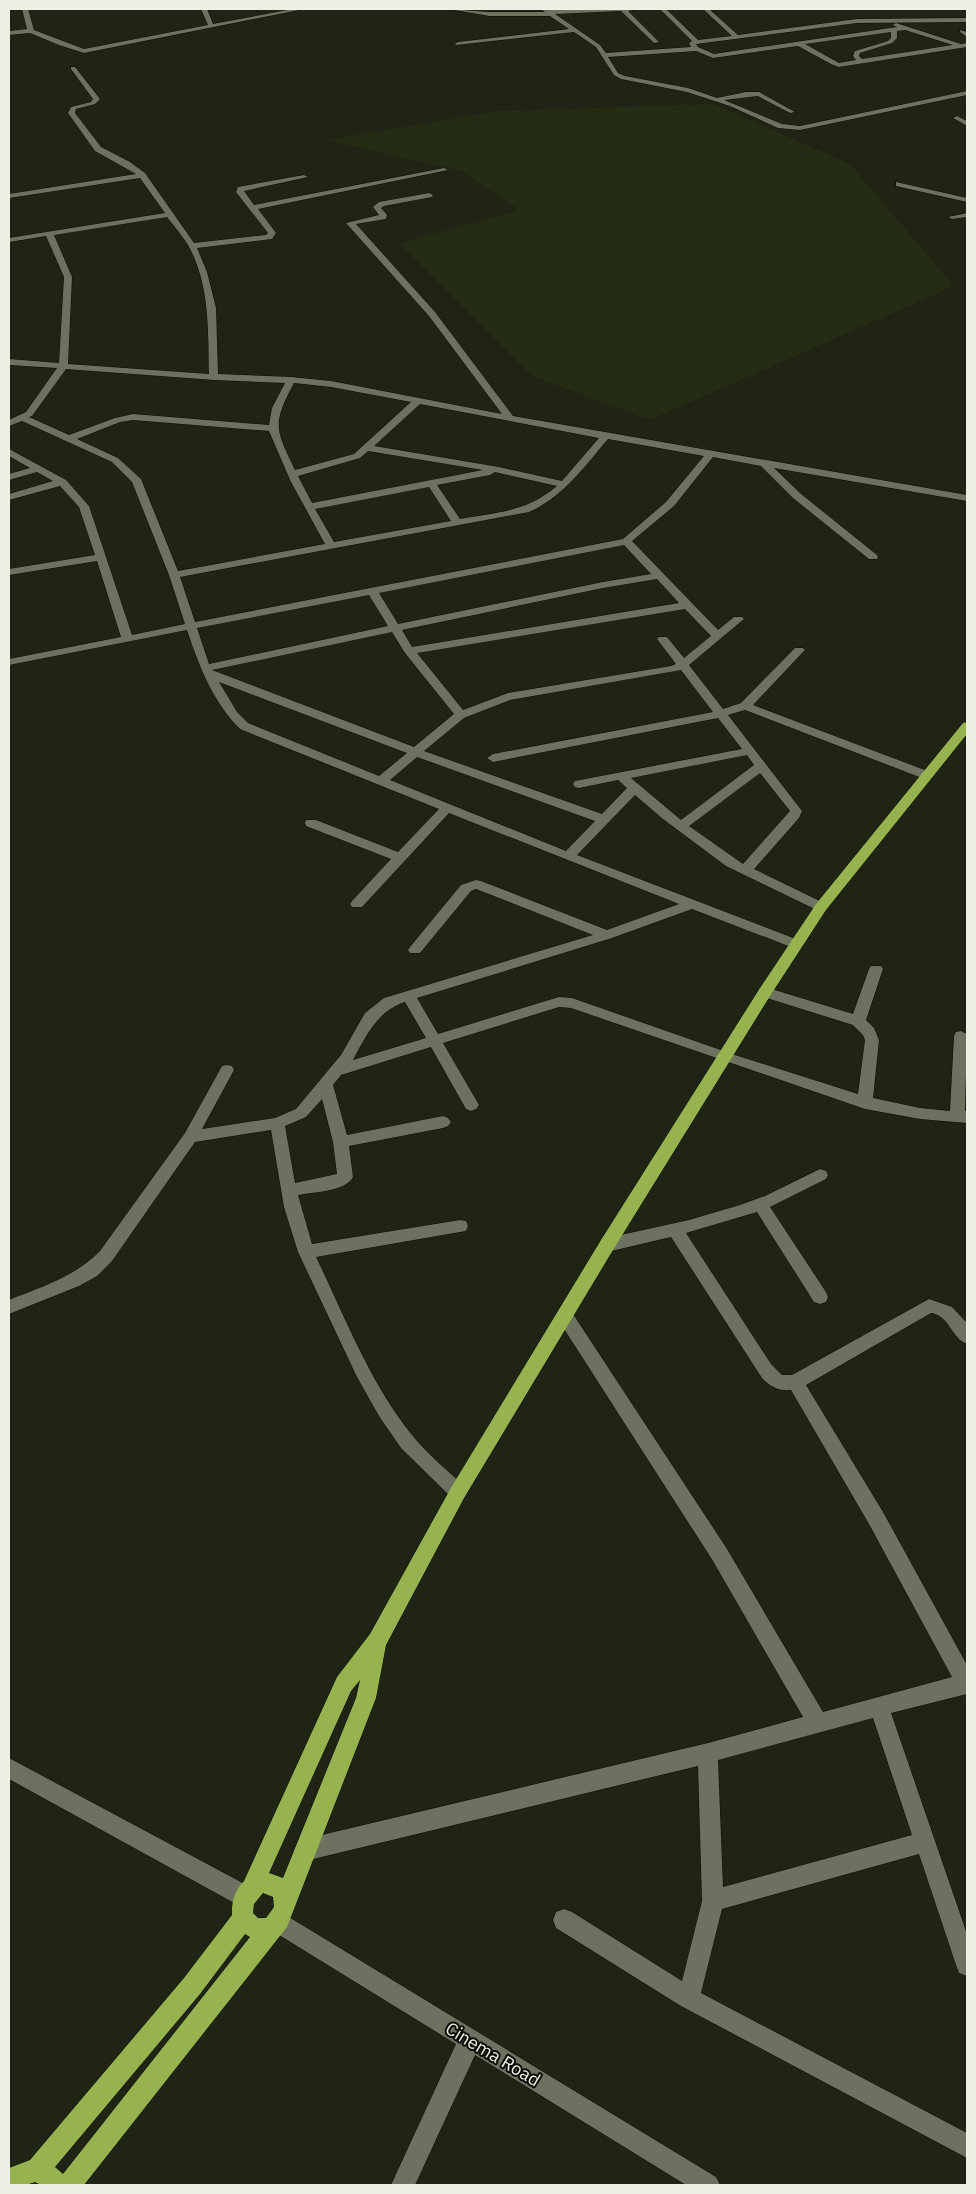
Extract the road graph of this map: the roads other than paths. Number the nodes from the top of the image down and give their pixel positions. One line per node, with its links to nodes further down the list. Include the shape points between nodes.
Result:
1 (25, 9): 20 (street)
2 (204, 9): 16 (street)
3 (301, 9): 16 (street)
4 (452, 9): 12 (street, via 495,14)
5 (608, 9): 6 (street); 10 (street)
6 (622, 9): 7 (street); 23 (street)
7 (634, 9)
8 (663, 9): 27 (street)
9 (706, 9): 22 (street)
10 (566, 10): 12 (street)
11 (926, 11): 14 (street)
12 (548, 12): 18 (street)
13 (881, 20): 14 (street); 17 (street); 22 (street, via 857,20)
14 (928, 20): 15 (street)
15 (967, 20)
16 (211, 26): 20 (street, via 84,51)
17 (905, 28): 19 (street); 26 (street)
18 (577, 30): 24 (street); 30 (street, via 598,46)
19 (894, 30): 25 (street); 31 (street, via 894,38 890,42 857,52)
20 (31, 31): 21 (street)
21 (9, 33)
22 (736, 36): 27 (street)
23 (656, 42)
24 (458, 44)
25 (800, 44): 27 (street, via 713,56); 31 (street, via 834,64)
26 (964, 45): 31 (street)
27 (697, 46): 30 (street)
28 (967, 52): 29 (street)
29 (956, 54)
30 (604, 56): 35 (street, via 616,74 623,78)
31 (860, 62)
32 (73, 68): 41 (street, via 97,99 73,108 71,113 98,149)
33 (967, 88): 39 (street)
34 (967, 93): 39 (street, via 800,128)
35 (717, 99): 36 (street, via 759,94); 39 (street, via 781,126)
36 (792, 112)
37 (957, 118): 38 (street)
38 (967, 124)
39 (791, 127)
40 (444, 170): 49 (street)
41 (142, 175): 46 (street); 50 (street)
42 (304, 177): 49 (street, via 241,189)
43 (899, 184): 47 (street)
44 (967, 194): 47 (street)
45 (428, 195): 61 (street, via 382,204 377,207 383,217 350,223 426,308)
46 (9, 196)
47 (952, 198): 48 (street)
48 (967, 200)
49 (253, 208): 55 (street, via 272,233 269,237)
50 (170, 214): 53 (street); 55 (street)
51 (967, 215): 52 (street)
52 (952, 217)
53 (49, 234): 54 (street); 57 (street, via 68,277)
54 (9, 240)
55 (192, 246): 58 (street, via 212,308)
56 (9, 362): 57 (street)
57 (63, 366): 58 (street); 62 (street)
58 (214, 377): 59 (street)
59 (291, 380): 60 (street); 64 (street, via 273,418)
60 (419, 400): 61 (street); 67 (street)
61 (510, 416): 65 (street)
62 (24, 418): 63 (street); 66 (street)
63 (9, 423)
64 (273, 428): 66 (street, via 133,417); 73 (street)
65 (606, 436): 69 (street); 77 (street)
66 (70, 438): 87 (street, via 114,460 137,481)
67 (368, 448): 72 (street); 73 (street, via 352,458)
68 (10, 453): 71 (street)
69 (711, 454): 70 (street); 82 (street, via 670,504)
70 (766, 464): 79 (street); 85 (street, via 797,496)
71 (39, 468): 74 (street); 75 (street)
72 (499, 470): 76 (street); 77 (street)
73 (292, 474): 80 (street)
74 (9, 477)
75 (62, 482): 78 (street); 84 (street, via 84,506)
76 (431, 483): 80 (street); 81 (street)
77 (563, 484): 81 (street, via 533,507)
78 (9, 497)
79 (967, 498)
80 (310, 507): 83 (street)
81 (458, 523): 83 (street)
82 (626, 541): 88 (street); 89 (street)
83 (331, 546): 87 (street)
84 (100, 557): 86 (street); 96 (street)
85 (874, 558)
86 (9, 572)
87 (174, 575): 92 (street)
88 (657, 576): 90 (street); 93 (street)
89 (372, 592): 92 (street); 93 (street)
90 (687, 604): 94 (street); 98 (street)
91 (738, 619): 94 (street)
92 (192, 627): 96 (street); 101 (street)
93 (395, 628): 98 (street); 101 (street)
94 (717, 636): 100 (street)
95 (663, 639): 100 (street)
96 (128, 640): 99 (street)
97 (799, 650): 102 (street)
98 (409, 651): 104 (street)
99 (9, 662)
100 (682, 665): 103 (street); 104 (street, via 508,697)
101 (207, 671): 107 (street); 112 (street, via 237,722)
102 (745, 706): 103 (street); 111 (street)
103 (720, 714): 106 (street); 108 (street)
104 (460, 715): 107 (street)
105 (967, 726): 111 (highway)
106 (750, 751): 109 (street); 110 (street)
107 (415, 752): 112 (street); 116 (street)
108 (493, 758)
109 (761, 766): 118 (street); 121 (street, via 796,811)
110 (620, 775): 113 (street); 114 (street)
111 (926, 775): 124 (highway)
112 (380, 782): 115 (street)
113 (579, 784)
114 (634, 788): 116 (street); 118 (street)
115 (447, 808): 119 (street); 120 (street)
116 (605, 820): 119 (street)
117 (311, 824): 120 (street)
118 (681, 826): 121 (street)
119 (569, 856): 123 (street)
120 (400, 858): 122 (street)
121 (745, 870): 124 (street)
122 (357, 904)
123 (693, 904): 125 (street); 126 (street)
124 (821, 906): 126 (highway)
125 (606, 935): 127 (street, via 476,884 466,888); 130 (street)
126 (796, 944): 129 (highway)
127 (415, 950)
128 (876, 969): 131 (street)
129 (765, 992): 131 (street); 134 (highway)
130 (409, 996): 133 (street); 136 (street, via 389,1002 370,1017)
131 (858, 1021): 138 (street, via 872,1040)
132 (961, 1036): 140 (street)
133 (435, 1040): 134 (street, via 559,1002 572,1003); 136 (street); 139 (street)
134 (726, 1057): 138 (street); 150 (highway)
135 (227, 1070): 143 (street)
136 (336, 1071): 137 (street)
137 (325, 1084): 142 (street, via 301,1113); 144 (street)
138 (865, 1103): 140 (street)
139 (471, 1105)
140 (962, 1117)
141 (443, 1122): 144 (street)
142 (277, 1123): 143 (street); 146 (street)
143 (190, 1137): 153 (street, via 106,1256 91,1271)
144 (341, 1142): 146 (street, via 345,1177 339,1181)
145 (820, 1175): 147 (street)
146 (289, 1190): 151 (street)
147 (760, 1204): 149 (street); 152 (street)
148 (460, 1226): 151 (street)
149 (675, 1230): 150 (street); 156 (street, via 773,1380 782,1384)
150 (607, 1245): 154 (highway)
151 (306, 1252): 157 (street, via 385,1411 407,1442)
152 (820, 1297)
153 (9, 1307)
154 (565, 1316): 157 (highway); 161 (street, via 720,1555)
155 (967, 1337): 156 (street, via 944,1310 929,1306)
156 (795, 1382): 159 (street, via 876,1518)
157 (458, 1492): 158 (highway)
158 (377, 1641): 165 (highway, via 366,1698); 166 (highway, via 344,1684)
159 (967, 1684): 160 (street)
160 (879, 1707): 161 (street); 164 (street)
161 (818, 1723): 162 (street)
162 (708, 1753): 165 (street); 168 (street)
163 (9, 1768): 166 (street)
164 (925, 1842): 168 (street); 171 (street)
165 (305, 1850): 167 (highway)
166 (247, 1900): 167 (highway, via 262,1883 272,1884 281,1890); 170 (highway, via 250,1927 259,1930); 175 (highway, via 198,1980)
167 (285, 1900): 170 (highway, via 285,1911)
168 (713, 1901): 172 (street)
169 (564, 1920): 172 (street)
170 (275, 1925): 173 (street, Cinema Road); 179 (highway)
171 (967, 1965)
172 (689, 1998): 174 (street)
173 (470, 2040): 176 (street); 180 (street, Cinema Road)
174 (967, 2146)
175 (37, 2170): 177 (highway, via 19,2175); 178 (highway, via 52,2178)
176 (406, 2183)
177 (9, 2185)
178 (56, 2185)
179 (68, 2185)
180 (708, 2185)

